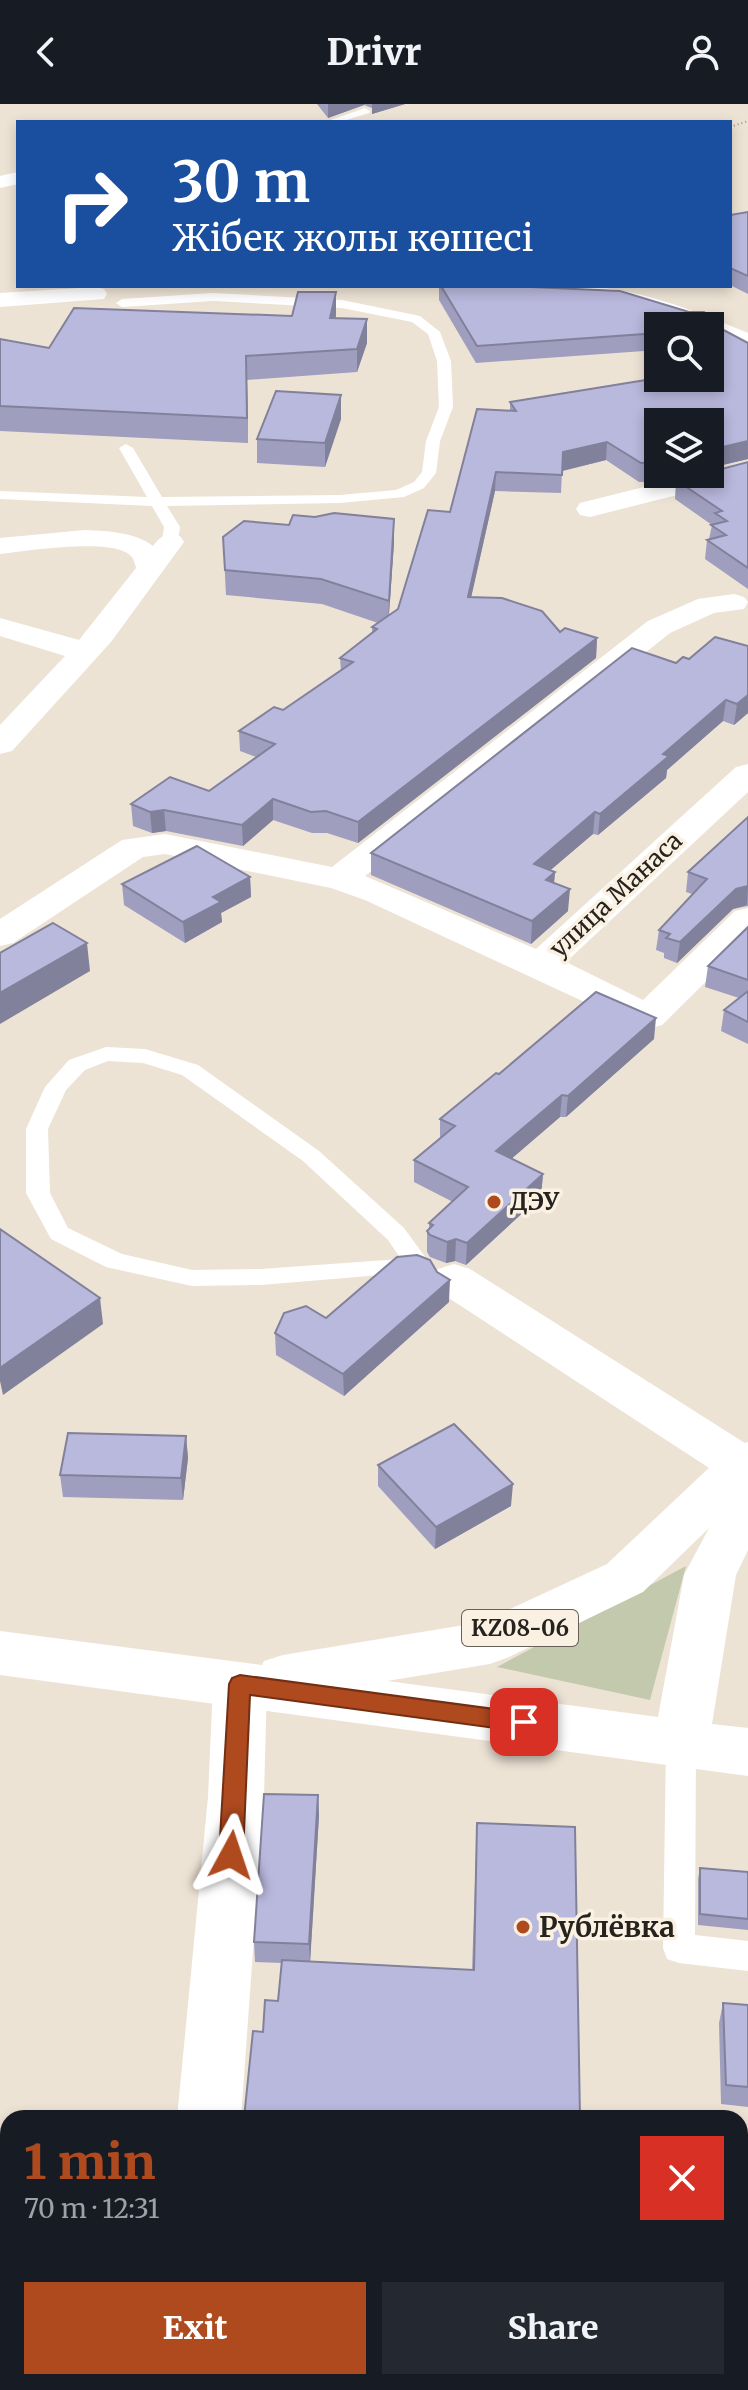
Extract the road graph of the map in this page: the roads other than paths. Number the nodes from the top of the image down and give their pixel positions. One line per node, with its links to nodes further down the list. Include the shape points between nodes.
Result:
1 (365, 111): 2 (lane)
2 (336, 120)
3 (592, 288): 7 (main road)
4 (96, 294): 5 (main road)
5 (0, 300)
6 (122, 303): 11 (lane, via 213,297 388,311 416,319 434,332 444,361 446,407 433,441 429,473 419,485 399,494 340,499)
7 (746, 340)
8 (126, 448): 11 (lane)
9 (748, 469): 12 (main road)
10 (0, 495): 11 (lane)
11 (158, 502): 13 (lane, via 172,527)
12 (590, 509)
13 (170, 542): 15 (main road)
14 (0, 546): 15 (main road, via 50,540 134,545 147,556)
15 (150, 568): 18 (main road)
16 (741, 608): 21 (main road, via 708,605 678,617 625,651)
17 (0, 627): 18 (main road)
18 (86, 652): 19 (main road)
19 (0, 744)
20 (748, 774): 24 (main road, улица Манаса)
21 (339, 879): 23 (main road, улица Манаса, via 165,844 134,847); 24 (main road, улица Манаса)
22 (748, 919): 24 (main road, via 648,1017)
23 (0, 935)
24 (541, 965)
25 (436, 1272): 25 (lane, via 192,1278 115,1261 59,1233 38,1193 37,1129 56,1087 77,1065 106,1054 132,1055 190,1070 311,1156); 26 (main road)
26 (746, 1476): 28 (main road, KZ08-06, via 625,1578 490,1642); 29 (main road, via 710,1575)
27 (0, 1653): 28 (main road, KZ08-06)
28 (240, 1684): 29 (main road, KZ08-06); 32 (main road, via 236,1797)
29 (681, 1744): 30 (main road); 31 (lane, via 679,1948)
30 (748, 1752)
31 (748, 1956)
32 (210, 2110)

